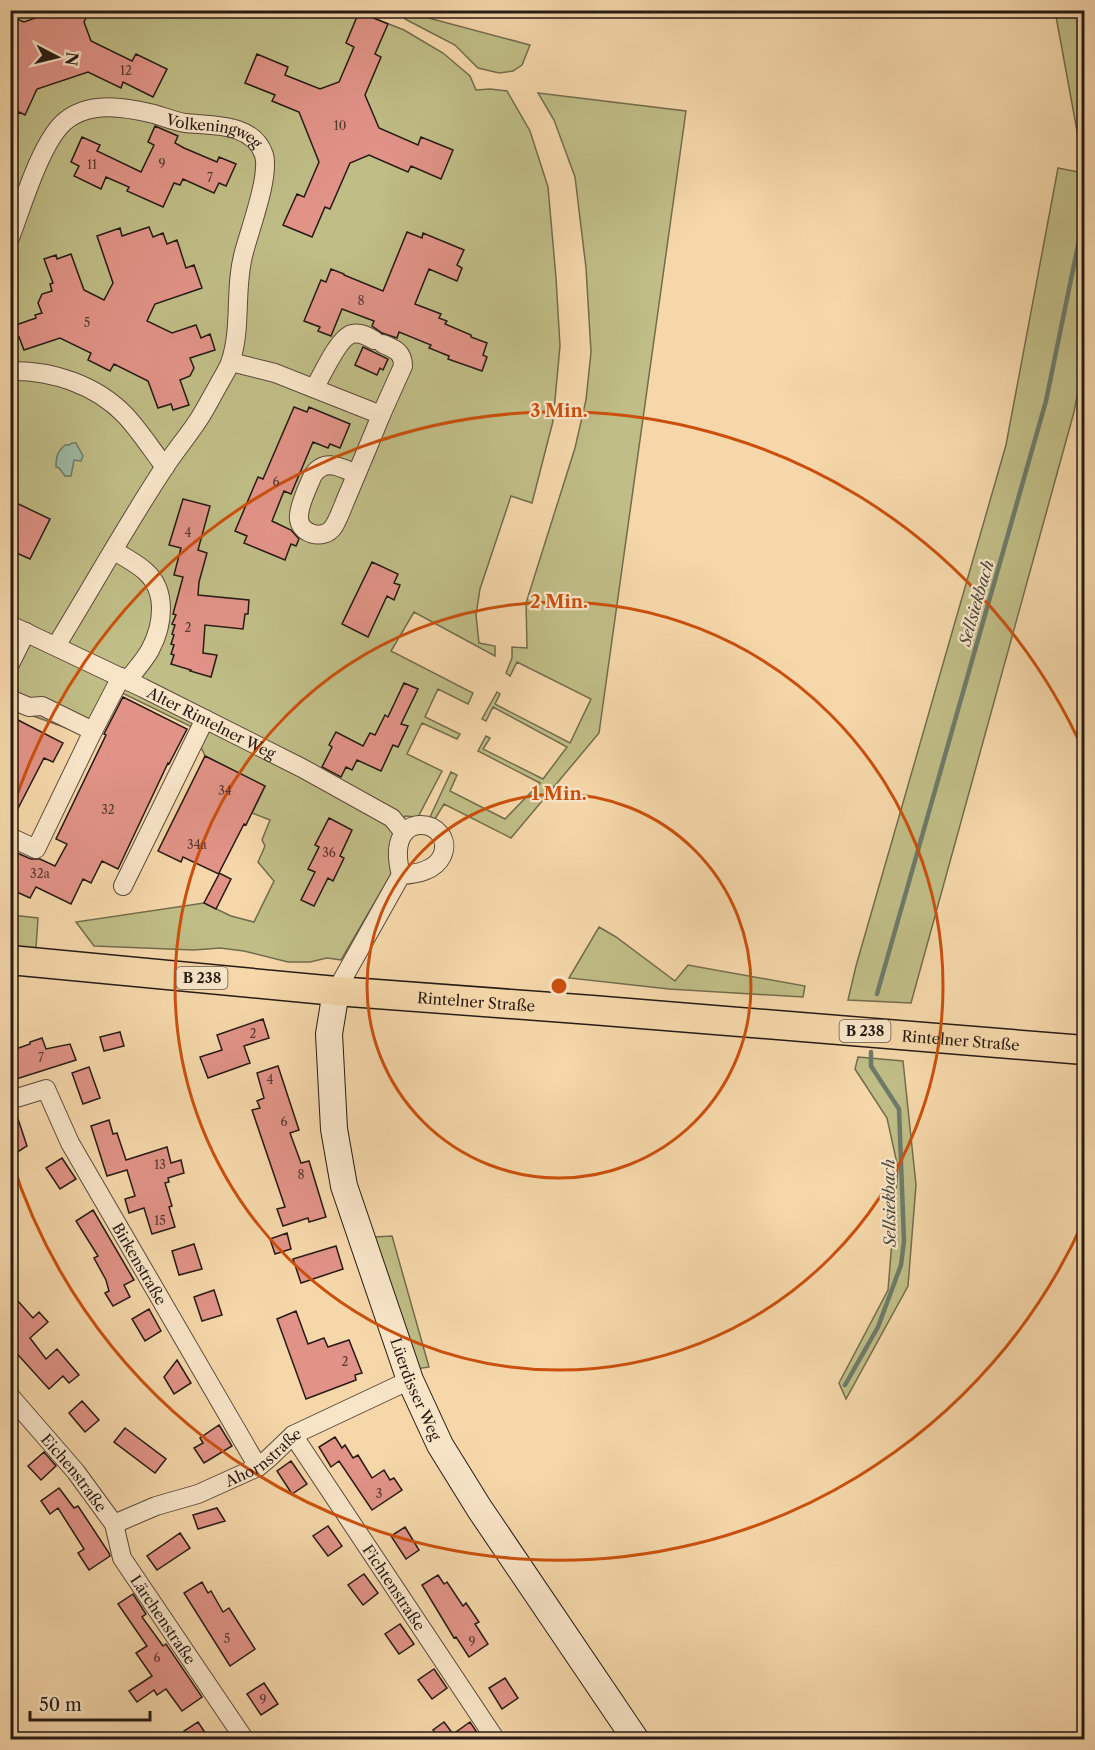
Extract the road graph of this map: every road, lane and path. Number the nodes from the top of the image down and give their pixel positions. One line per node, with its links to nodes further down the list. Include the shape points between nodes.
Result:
1 (10, 238): 2 (street, Volkeningweg, via 50,140 78,112 104,107 128,109 183,123 227,126 248,134 258,144 265,167 242,259)
2 (231, 362): 4 (street); 6 (street, Volkeningweg, via 200,417)
3 (10, 371): 6 (street, via 63,377 101,397 128,418)
4 (315, 387): 5 (street); 5 (street, via 342,339 361,334 398,351 403,358)
5 (381, 415): 7 (street)
6 (165, 467): 8 (street, Volkeningweg)
7 (357, 474)
8 (114, 551): 10 (street, Volkeningweg); 12 (street, via 147,573 160,598 161,618 150,651)
9 (18, 629): 10 (street, Alter Rintelner Weg); 11 (street)
10 (56, 646): 12 (street, Alter Rintelner Weg)
11 (10, 664)
12 (125, 679): 14 (street, Alter Rintelner Weg); 15 (street)
13 (10, 699): 15 (street, via 29,707 42,706)
14 (205, 719): 16 (street, Alter Rintelner Weg, via 392,818); 19 (street)
15 (93, 732): 17 (street, via 36,849)
16 (404, 833): 18 (street, via 398,847); 18 (street, via 410,827 426,825 440,834 445,848 441,859 431,868)
17 (10, 837)
18 (401, 876): 21 (street)
19 (123, 886)
20 (10, 960): 21 (main road, Rintelner Straße / B 238)
21 (336, 991): 22 (main road, Rintelner Straße / B 238); 24 (main road, Lüerdisser Weg, via 329,1042 334,1129 344,1186)
22 (1084, 1050)
23 (10, 1100): 27 (street, Birkenstraße, via 46,1089 70,1143)
24 (410, 1380): 26 (street, Ahornstraße); 31 (main road, Lüerdisser Weg, via 440,1445)
25 (10, 1396): 28 (street, Eichenstraße, via 76,1472)
26 (293, 1435): 27 (street, Ahornstraße); 30 (street, Fichtenstraße)
27 (258, 1467): 28 (street, Ahornstraße, via 198,1494)
28 (114, 1524): 29 (street, Lärchenstraße, via 122,1558)
29 (245, 1740)
30 (496, 1740)
31 (636, 1740)

